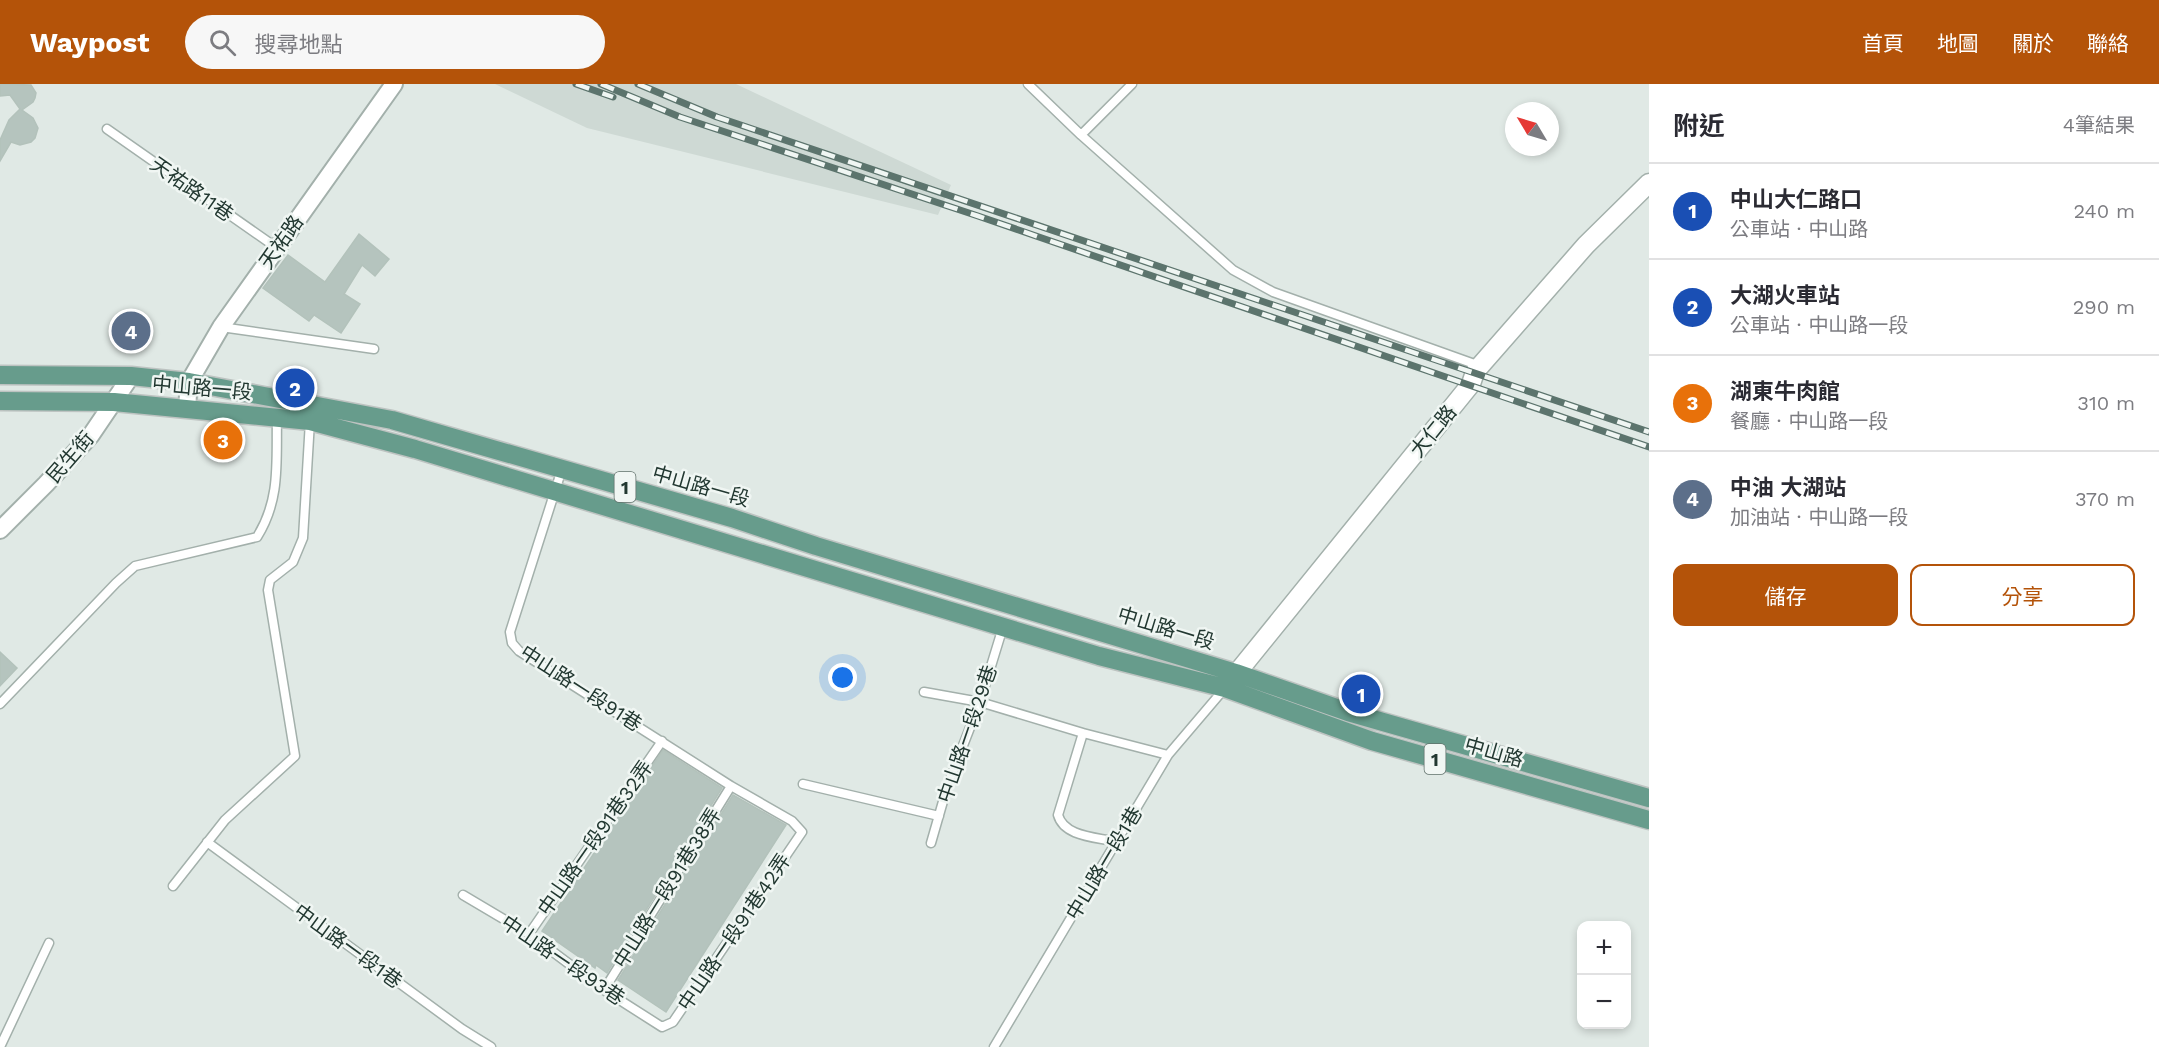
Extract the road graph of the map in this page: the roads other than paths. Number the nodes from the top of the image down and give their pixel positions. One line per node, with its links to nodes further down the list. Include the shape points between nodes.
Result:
1 (394, 84): 7 (street, 天祐路)
2 (1028, 84): 5 (lane)
3 (1132, 84): 5 (lane)
4 (107, 129): 7 (lane, 天祐路11巷)
5 (1081, 135): 10 (lane, via 1233,270 1273,292)
6 (1649, 183): 10 (street, 大仁路, via 1586,245)
7 (277, 248): 8 (street, 天祐路)
8 (221, 327): 9 (lane); 13 (street, 天祐路)
9 (374, 349)
10 (1480, 366): 23 (street, 大仁路, via 1471,384)
11 (0, 375): 12 (main road, 中山路一段 / 1)
12 (131, 376): 13 (main road, 中山路一段 / 1); 15 (street, 民生街)
13 (189, 382): 16 (street, 天祐路); 19 (main road, 中山路一段 / 1, via 392,420)
14 (0, 401): 15 (main road, 中山路一段 / 1)
15 (114, 402): 16 (main road, 中山路一段 / 1); 21 (street, 民生街, via 83,443)
16 (187, 408): 17 (main road, 中山路一段 / 1)
17 (277, 418): 18 (main road, 中山路一段 / 1); 27 (lane, via 275,494 268,519 257,537 135,566)
18 (310, 421): 20 (main road, 中山路一段 / 1); 37 (lane, via 303,538 293,562 270,580 268,590 295,756 244,800)
19 (562, 469): 20 (lane, 中山路一段91巷); 23 (main road, 中山路一段 / 1)
20 (555, 492): 22 (main road, 中山路一段 / 1); 29 (lane, 中山路一段91巷, via 510,632 512,643)
21 (0, 530)
22 (1004, 626): 24 (main road, 中山路一段 / 1, via 1099,656); 26 (lane, 中山路一段29巷)
23 (1236, 673): 24 (street, 大仁路); 33 (main road, 中山路 / 1, via 1348,712)
24 (1225, 688): 30 (lane, 中山路一段1巷); 35 (main road, 中山路 / 1, via 1372,741)
25 (924, 692): 26 (lane)
26 (980, 702): 28 (lane); 34 (lane, 中山路一段29巷)
27 (0, 704)
28 (1083, 733): 30 (lane); 38 (lane, via 1058,815 1060,824 1067,830)
29 (662, 741): 32 (lane, 中山路一段91巷); 42 (lane, 中山路一段91巷32弄)
30 (1168, 755): 38 (lane, 中山路一段1巷)
31 (803, 784): 34 (lane)
32 (731, 786): 36 (lane, 中山路一段91巷, via 792,821); 44 (lane, 中山路一段91巷38弄)
33 (1649, 798)
34 (939, 816): 39 (lane, 中山路一段29巷)
35 (1649, 820)
36 (802, 832): 45 (lane, 中山路一段91巷42弄, via 673,1022)
37 (207, 842): 40 (lane); 47 (lane, 中山路一段1巷)
38 (1116, 842): 48 (lane, 中山路一段1巷)
39 (931, 843)
40 (173, 886)
41 (463, 895): 42 (lane, 中山路一段93巷)
42 (529, 934): 44 (lane, 中山路一段93巷)
43 (49, 943): 46 (lane)
44 (604, 990): 45 (lane, 中山路一段93巷)
45 (662, 1027)
46 (0, 1047)
47 (491, 1047)
48 (994, 1047)

